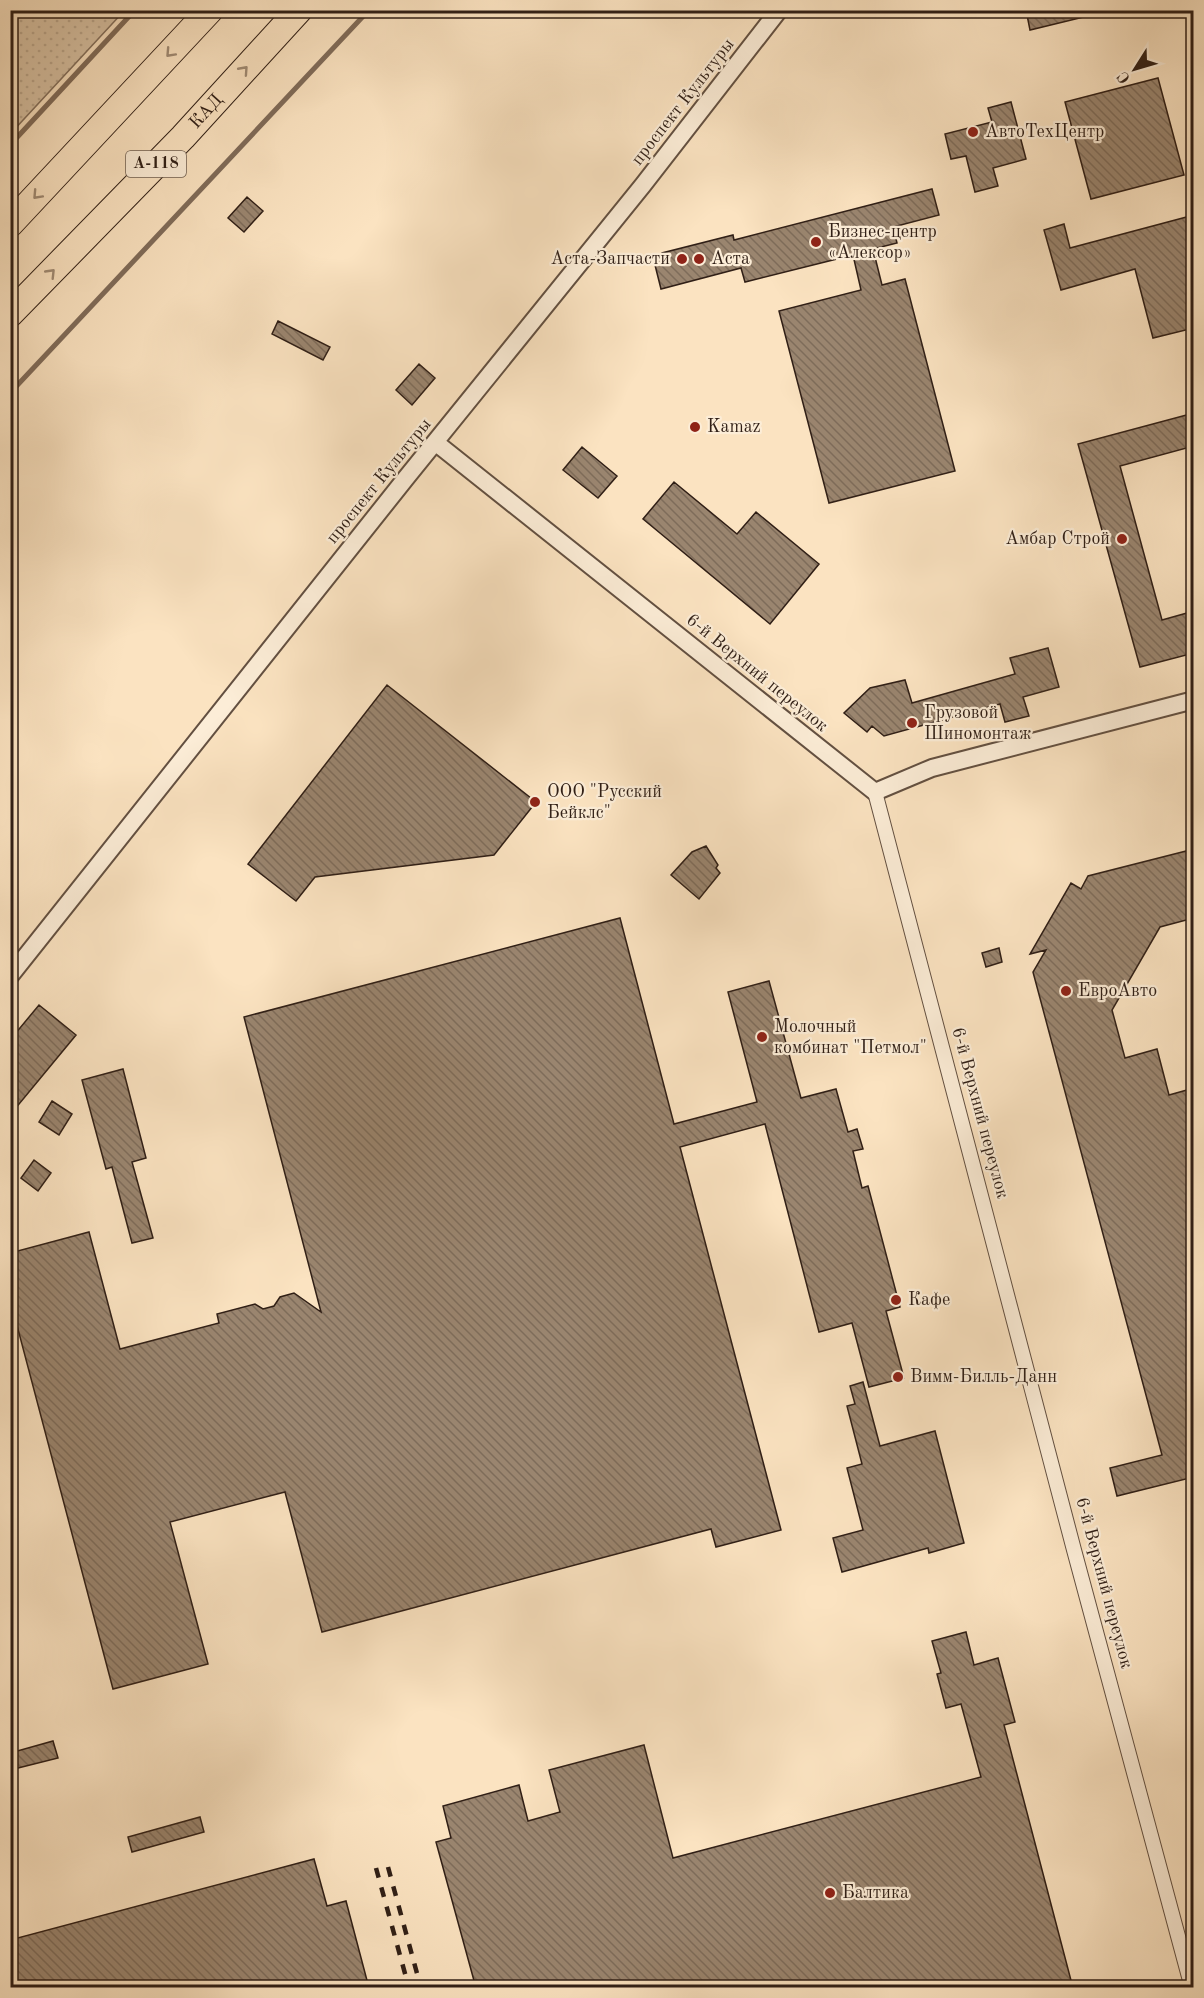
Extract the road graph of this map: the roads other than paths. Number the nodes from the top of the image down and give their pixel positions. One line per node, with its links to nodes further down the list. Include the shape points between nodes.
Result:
1 (210, 10): 4 (highway, one-way to 4)
2 (298, 10): 5 (highway, КАД / А-118, one-way to 2, via 183,136)
3 (779, 10): 6 (street, проспект Культуры)
4 (10, 224)
5 (10, 314)
6 (435, 442): 8 (street, 6-й Верхний переулок); 9 (street, проспект Культуры)
7 (1194, 700): 8 (street, via 932,768)
8 (875, 792): 10 (street, 6-й Верхний переулок)
9 (10, 976)
10 (1192, 1988)

